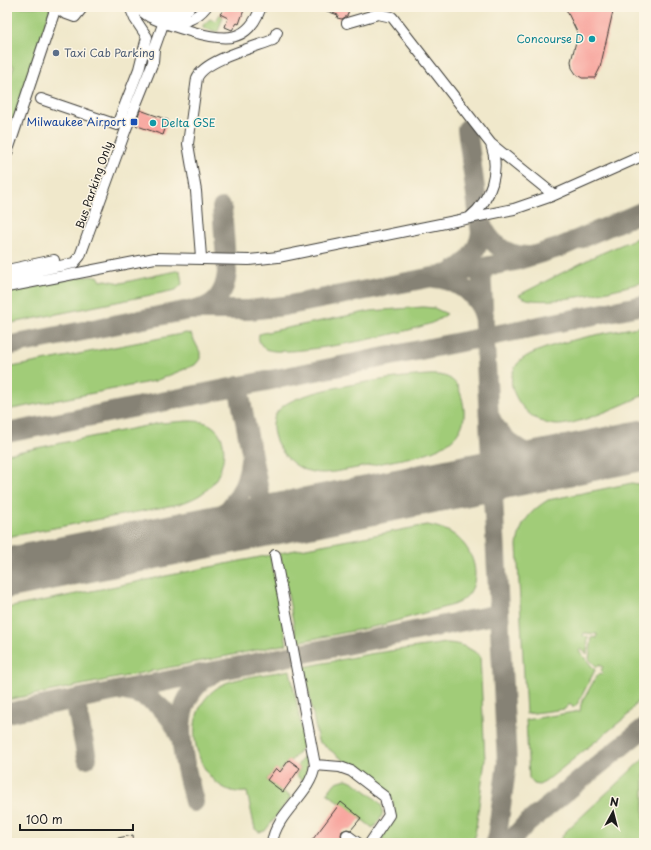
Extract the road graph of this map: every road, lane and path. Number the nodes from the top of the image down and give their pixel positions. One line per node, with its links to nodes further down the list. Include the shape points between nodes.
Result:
1 (56, 7): 2 (street, via 75,17); 15 (street)
2 (83, 7)
3 (130, 7): 12 (street, via 135,20 146,34 139,69)
4 (190, 7): 8 (street)
5 (206, 7): 8 (street, via 198,15 185,21)
6 (260, 7): 8 (street, via 251,26 230,38 210,37 174,27)
7 (139, 8): 8 (street, via 150,17)
8 (165, 17): 11 (street)
9 (347, 23): 14 (street, via 378,14 392,17)
10 (278, 32): 19 (street, via 272,40 211,64 197,78 188,144 196,190)
11 (154, 49): 12 (street, via 145,73 138,85); 22 (street, Bus Parking Only, via 154,62 126,129 80,256 74,263)
12 (130, 91): 13 (street, via 117,125)
13 (41, 100)
14 (491, 144): 17 (street); 18 (street, via 495,158 494,176 485,202)
15 (7, 153)
16 (644, 155): 17 (street)
17 (554, 195): 18 (street, via 514,209)
18 (468, 219): 19 (street, via 273,257 236,260)
19 (201, 257): 23 (street, via 155,258)
20 (54, 260): 21 (street)
21 (7, 270)
22 (7, 277)
23 (7, 287)
24 (275, 554): 25 (street)
25 (315, 765): 27 (street, via 312,779 276,828); 29 (street, via 340,767 351,771 385,796 389,815)
26 (347, 835): 28 (street)
27 (272, 843)
28 (358, 843)
29 (370, 843)

